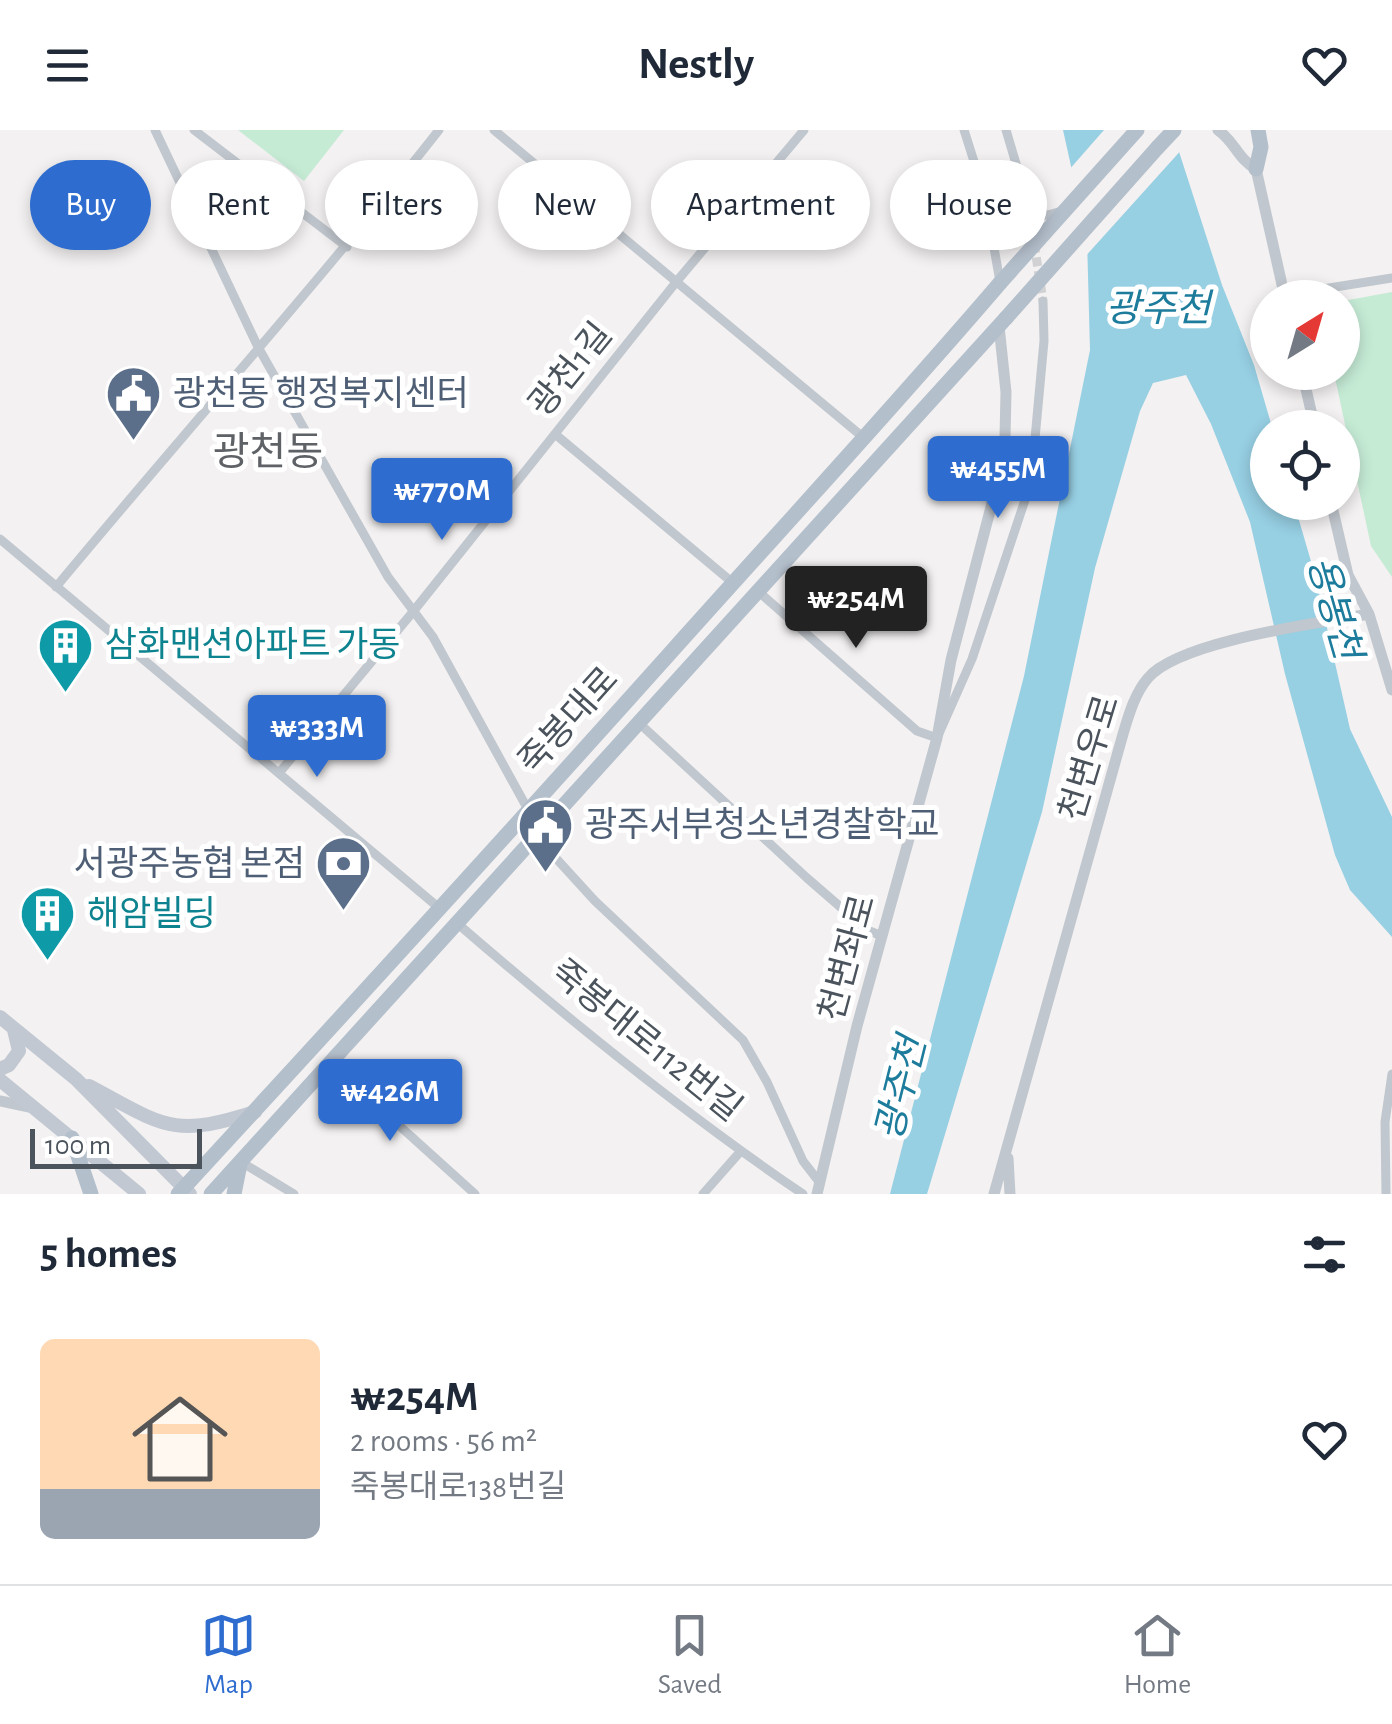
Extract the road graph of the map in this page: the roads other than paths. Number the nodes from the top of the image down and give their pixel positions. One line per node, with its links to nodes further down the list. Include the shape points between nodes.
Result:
1 (155, 130): 29 (street)
2 (194, 130): 19 (street)
3 (439, 130): 13 (street)
4 (494, 130): 23 (street)
5 (790, 130): 12 (street)
6 (964, 130): 14 (street)
7 (1006, 130): 15 (street)
8 (1137, 130): 17 (main road, 죽봉대로, bridge)
9 (1174, 130): 28 (main road, 죽봉대로, bridge)
10 (1218, 130): 16 (street)
11 (1258, 130): 16 (main road)
12 (802, 134): 23 (street, 광천1길)
13 (415, 160)
14 (974, 160)
15 (1015, 160)
16 (1256, 169): 24 (street)
17 (1064, 210): 18 (street); 26 (main road, 죽봉대로, bridge)
18 (1047, 216)
19 (325, 231)
20 (343, 250): 29 (street)
21 (994, 250): 26 (street)
22 (1392, 278): 25 (street)
23 (678, 280): 30 (street, 광천1길); 31 (street)
24 (1281, 280)
25 (1360, 283)
26 (1000, 284): 31 (main road, 죽봉대로)
27 (1043, 301): 41 (street, via 1030,482 972,660)
28 (1002, 322): 36 (main road, 죽봉대로); 41 (street, 천변좌로, via 1002,459)
29 (258, 347): 35 (street); 37 (street)
30 (555, 434): 34 (street); 37 (street, 광천1길)
31 (864, 438): 34 (main road, 죽봉대로)
32 (1336, 520): 38 (street, via 1348,576)
33 (0, 538): 35 (street)
34 (733, 583): 43 (main road, 죽봉대로)
35 (56, 588): 42 (street)
36 (759, 592): 40 (main road, 죽봉대로); 41 (street, via 918,730)
37 (412, 613): 42 (street, 광천1길); 43 (street, via 433,637)
38 (1369, 614): 39 (street); 59 (street, 천변우로, via 1208,647 1175,658 1140,690)
39 (1392, 690)
40 (639, 723): 44 (main road, 죽봉대로); 47 (street, via 807,878)
41 (937, 738): 47 (street, 천변좌로)
42 (278, 773): 45 (street)
43 (530, 811): 44 (street); 45 (main road, 죽봉대로)
44 (541, 832): 46 (main road, 죽봉대로); 62 (street, via 575,881 743,1040)
45 (438, 907): 57 (main road, 죽봉대로)
46 (458, 924): 50 (main road, 죽봉대로); 60 (street, 죽봉대로112번길)
47 (882, 936): 62 (street, 천변좌로)
48 (0, 1018): 49 (main road)
49 (14, 1029): 51 (main road, via 19,1052); 53 (main road)
50 (332, 1064): 61 (main road, 죽봉대로); 69 (street)
51 (0, 1069)
52 (1392, 1074): 74 (street)
53 (76, 1079): 57 (main road, via 169,1126 200,1127); 63 (main road)
54 (0, 1080): 56 (main road)
55 (0, 1101): 56 (street)
56 (34, 1108): 58 (main road)
57 (256, 1112): 63 (main road, 죽봉대로)
58 (72, 1138): 64 (main road); 65 (main road)
59 (1007, 1146): 72 (street, 천변우로); 73 (street)
60 (740, 1152): 70 (street); 71 (street, 죽봉대로112번길)
61 (240, 1162): 66 (main road, 죽봉대로); 67 (main road); 68 (street)
62 (818, 1188)
63 (184, 1192)
64 (91, 1194)
65 (139, 1194)
66 (210, 1194)
67 (234, 1194)
68 (294, 1194)
69 (475, 1194)
70 (703, 1194)
71 (803, 1194)
72 (994, 1194)
73 (1010, 1194)
74 (1386, 1194)

